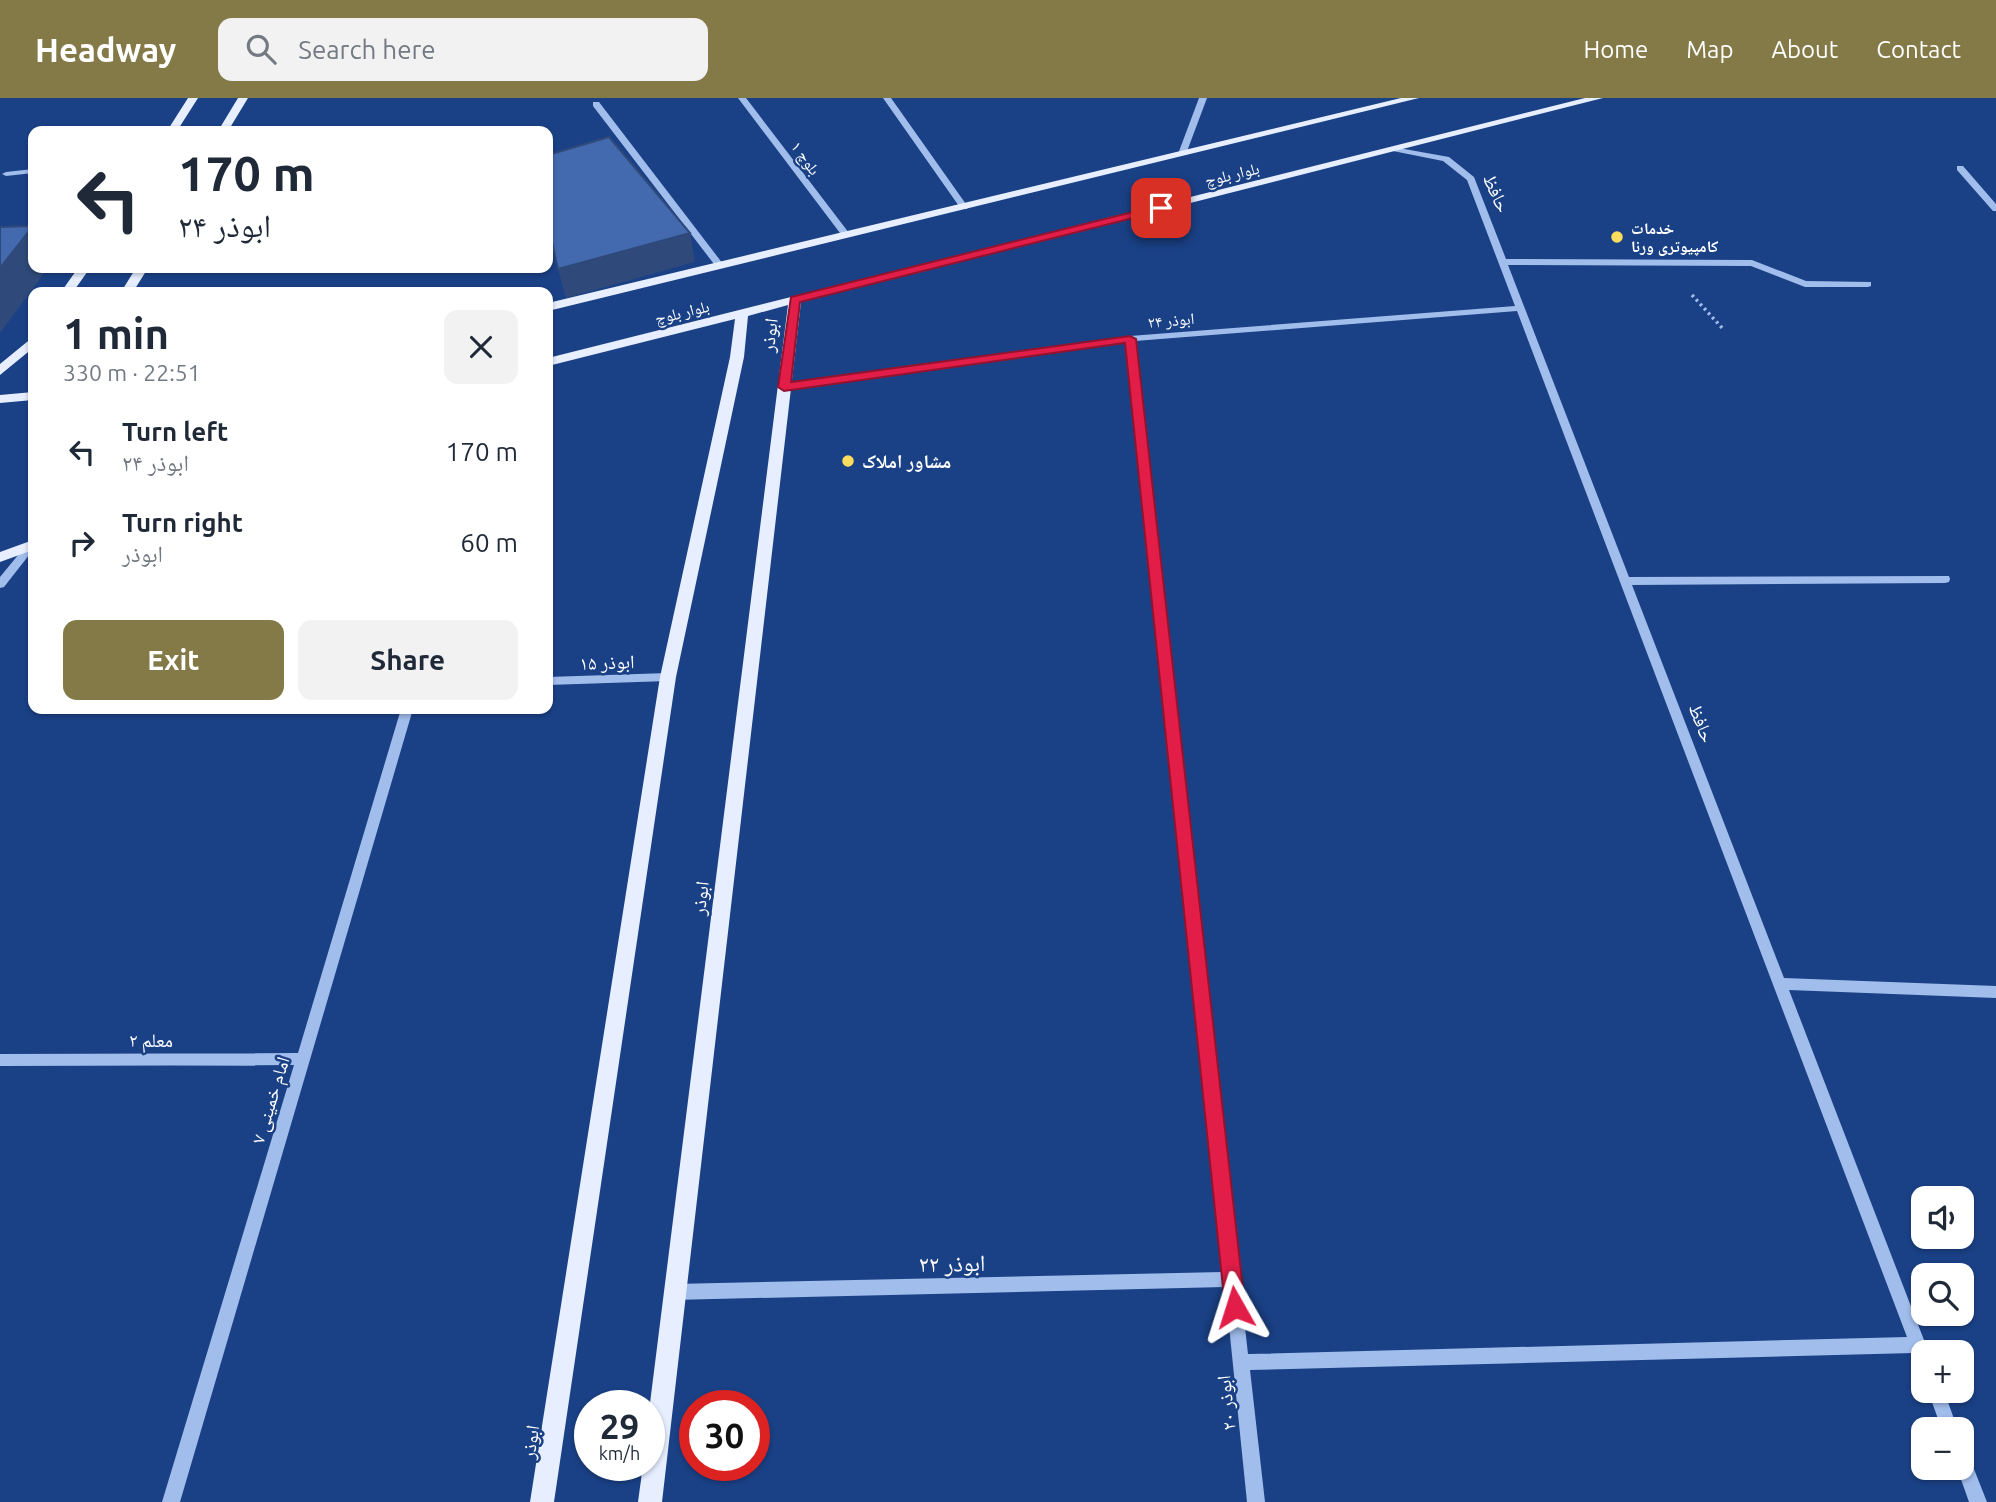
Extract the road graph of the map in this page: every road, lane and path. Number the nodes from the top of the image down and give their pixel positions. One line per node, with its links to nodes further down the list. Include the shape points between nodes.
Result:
1 (193, 98): 9 (main road)
2 (243, 98): 10 (main road)
3 (742, 98): 18 (street, بلوچ ۱)
4 (887, 98): 16 (street)
5 (1203, 98): 12 (street)
6 (1414, 98): 12 (main road, بلوار بلوچ)
7 (1598, 98): 11 (main road, بلوار بلوچ)
8 (596, 104): 20 (street)
9 (175, 126)
10 (226, 126)
11 (1396, 149): 19 (street, حافظ, via 1446,159 1471,179); 22 (main road, بلوار بلوچ)
12 (1182, 154): 16 (main road, بلوار بلوچ)
13 (1960, 168): 17 (street)
14 (28, 172): 15 (street)
15 (6, 174)
16 (964, 207): 18 (main road, بلوار بلوچ)
17 (1996, 209)
18 (846, 235): 20 (main road, بلوار بلوچ)
19 (1503, 262): 21 (street, via 1752,263 1805,284); 24 (street, حافظ)
20 (720, 266): 23 (main road, بلوار بلوچ)
21 (1868, 284)
22 (795, 300): 25 (main road, بلوار بلوچ); 30 (main road, ابوذر)
23 (553, 306)
24 (1520, 308): 26 (street, ابوذر ۲۴); 37 (street, حافظ)
25 (742, 313): 28 (main road, بلوار بلوچ); 39 (main road, ابوذر, via 737,357)
26 (1130, 339): 30 (street, ابوذر ۲۴); 46 (street, ابوذر ۲۰)
27 (28, 346): 29 (main road)
28 (553, 361)
29 (0, 371)
30 (784, 387): 47 (main road, ابوذر)
31 (28, 396): 32 (main road)
32 (0, 398)
33 (28, 547): 35 (main road)
34 (28, 551): 38 (street)
35 (0, 557)
36 (1945, 579): 37 (street)
37 (1625, 581): 42 (street, حافظ)
38 (0, 584)
39 (667, 677): 40 (street, ابوذر ۱۵); 53 (main road, ابوذر)
40 (553, 681)
41 (406, 714): 44 (street, امام خمینی ۷)
42 (1780, 984): 43 (street); 48 (street, حافظ)
43 (1996, 992)
44 (303, 1059): 45 (street, معلم ۲); 52 (street, امام خمینی ۷)
45 (0, 1060)
46 (1232, 1279): 47 (street, ابوذر ۲۲); 50 (street, ابوذر ۲۰)
47 (673, 1292): 54 (main road, ابوذر)
48 (1916, 1340)
49 (1911, 1352): 50 (street)
50 (1241, 1362): 55 (street, ابوذر ۲۰)
51 (1970, 1480): 56 (street)
52 (170, 1502)
53 (542, 1502)
54 (650, 1502)
55 (1256, 1502)
56 (1978, 1502)

